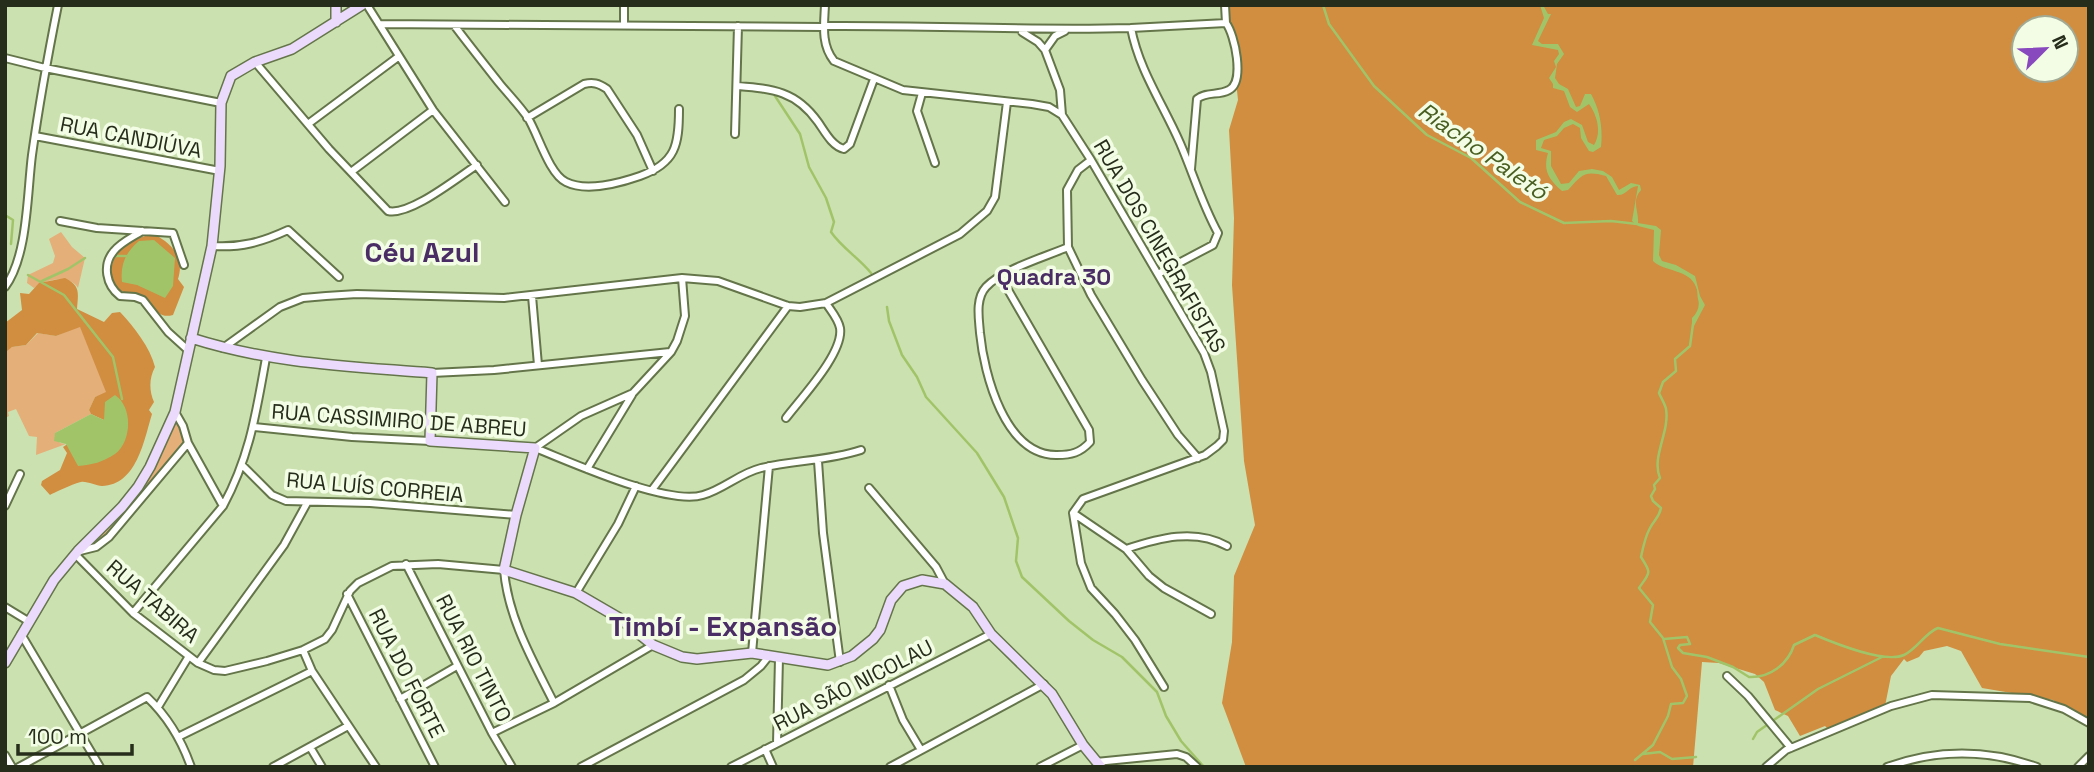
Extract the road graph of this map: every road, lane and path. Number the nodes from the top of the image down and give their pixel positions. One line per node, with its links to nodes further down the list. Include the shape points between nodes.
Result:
1 (58, 5): 22 (street)
2 (336, 5): 8 (street)
3 (362, 5): 8 (street)
4 (367, 5): 10 (street)
5 (624, 5): 12 (street)
6 (825, 5): 14 (street)
7 (1225, 5): 9 (street)
8 (335, 22): 21 (street, via 292,49)
9 (1226, 23): 15 (street); 40 (street, via 1234,37 1238,76 1227,91 1197,99)
10 (380, 24): 11 (street); 19 (street)
11 (454, 24): 12 (street); 31 (street)
12 (624, 25): 13 (street)
13 (738, 26): 14 (street); 24 (street)
14 (823, 27): 16 (street); 23 (street, via 834,61)
15 (1131, 28): 17 (street); 40 (street, via 1142,66)
16 (1017, 30): 17 (street); 18 (street)
17 (1067, 30): 18 (street, via 1055,36)
18 (1045, 51): 30 (street, RUA DOS CINEGRAFISTAS, via 1060,90)
19 (398, 57): 29 (street); 32 (street)
20 (5, 58): 22 (street)
21 (255, 62): 27 (street, via 230,76); 32 (street)
22 (45, 68): 27 (street); 34 (street)
23 (874, 79): 24 (street, via 850,144 844,149 785,92); 25 (street)
24 (738, 86): 33 (street)
25 (922, 93): 26 (street); 36 (street, via 917,111)
26 (1007, 102): 30 (street, via 1049,107); 54 (street, via 995,197 988,211 960,234)
27 (221, 103): 38 (street)
28 (679, 109): 39 (street, via 675,148 665,164)
29 (433, 110): 37 (street); 41 (street)
30 (1062, 115): 35 (street, RUA DOS CINEGRAFISTAS)
31 (527, 118): 39 (street, via 555,172 568,183 602,184); 39 (street, via 593,82 607,89)
32 (308, 124): 41 (street)
33 (735, 134)
34 (35, 136): 38 (street, RUA CANDIÚVA); 52 (street, via 21,253)
35 (1091, 160): 46 (street, via 1078,170 1068,190); 48 (street, RUA DOS CINEGRAFISTAS)
36 (934, 163)
37 (477, 165): 41 (street, via 396,213 388,211); 42 (street)
38 (220, 171): 45 (street)
39 (653, 171)
40 (1191, 171): 48 (street, via 1218,237 1209,247)
41 (351, 172)
42 (505, 202)
43 (60, 221): 44 (street)
44 (142, 231): 47 (street, via 173,233); 58 (street, via 113,252 108,283 120,296 143,300)
45 (212, 246): 50 (street, via 242,246 288,230); 56 (street)
46 (1068, 247): 49 (street); 71 (street, via 1147,388)
47 (184, 265)
48 (1158, 274): 71 (street, RUA DOS CINEGRAFISTAS, via 1204,353 1218,399 1223,440)
49 (1000, 276): 49 (street, via 1089,430 1090,442 1078,452 1051,456 1037,452 1023,442 996,402 978,314 985,288)
50 (339, 277)
51 (682, 278): 53 (street); 55 (street, via 718,281); 59 (street, via 685,316)
52 (5, 287)
53 (531, 296): 57 (street, via 481,299 357,294 303,298 280,307); 61 (street)
54 (826, 303): 55 (street); 65 (street, via 838,320 839,341)
55 (788, 306): 79 (street)
56 (191, 338): 57 (street); 58 (street)
57 (223, 348): 60 (street)
58 (189, 351): 64 (street)
59 (671, 352): 61 (street); 63 (street)
60 (266, 358): 62 (street); 66 (street)
61 (538, 365): 62 (street)
62 (432, 373): 67 (street)
63 (633, 393): 69 (street, via 581,416); 75 (street)
64 (175, 412): 68 (street); 87 (street, via 138,487)
65 (786, 418)
66 (254, 427): 67 (street, RUA CASSIMIRO DE ABREU); 73 (street)
67 (430, 441): 69 (street, RUA CASSIMIRO DE ABREU)
68 (188, 443): 82 (street); 87 (street, via 109,537 96,547)
69 (535, 448): 75 (street, RUA CASSIMIRO DE ABREU); 84 (street)
70 (861, 450): 72 (street, RUA CASSIMIRO DE ABREU)
71 (1198, 458): 83 (street, via 1083,499)
72 (818, 461): 74 (street, RUA CASSIMIRO DE ABREU); 104 (street)
73 (243, 466): 80 (street, RUA LUÍS CORREIA, via 272,495); 82 (street)
74 (769, 466): 79 (street, RUA CASSIMIRO DE ABREU, via 702,496); 101 (street)
75 (587, 469): 77 (street, RUA CASSIMIRO DE ABREU)
76 (20, 474): 81 (street)
77 (636, 486): 79 (street, RUA CASSIMIRO DE ABREU); 91 (street)
78 (869, 488): 90 (street)
79 (652, 490)
80 (307, 503): 84 (street, RUA LUÍS CORREIA, via 370,503); 106 (street, via 284,545)
81 (5, 506)
82 (223, 506): 94 (street)
83 (1073, 513): 86 (street); 112 (street, via 1081,563 1091,589 1122,623)
84 (516, 515): 89 (street)
85 (1227, 546): 86 (street, via 1198,535)
86 (1126, 549): 95 (street, via 1164,588)
87 (77, 552): 94 (street, RUA TABIRA); 96 (street)
88 (406, 564): 89 (street); 92 (street, via 376,573); 107 (street, RUA RIO TINTO)
89 (504, 570): 91 (street); 114 (street, via 514,617)
90 (945, 584): 98 (street, via 974,607); 104 (street, via 922,580 903,586 891,600 873,639)
91 (576, 593): 99 (street)
92 (347, 594): 100 (street, RUA TABIRA, via 329,635); 113 (street, RUA DO FORTE)
93 (5, 607): 96 (street)
94 (133, 613): 102 (street, RUA TABIRA)
95 (1211, 614)
96 (29, 621): 97 (street)
97 (21, 634): 105 (street); 118 (street)
98 (991, 634): 110 (street); 111 (street, RUA SÃO NICOLAU)
99 (653, 645): 101 (street, via 697,659); 114 (street)
100 (303, 650): 106 (street, RUA TABIRA, via 225,671); 108 (street)
101 (752, 653): 103 (street)
102 (189, 656): 106 (street, RUA TABIRA); 115 (street)
103 (774, 657): 104 (street, via 828,665); 121 (street); 140 (street, via 744,680)
104 (840, 662)
105 (5, 663)
106 (198, 663)
107 (457, 666): 113 (street); 119 (street, RUA RIO TINTO)
108 (312, 671): 117 (street); 120 (street)
109 (1727, 676): 124 (street)
110 (1044, 684): 122 (street); 126 (street)
111 (889, 685): 121 (street, RUA SÃO NICOLAU); 126 (street)
112 (1164, 687)
113 (400, 699): 138 (street, RUA DO FORTE)
114 (554, 703): 119 (street)
115 (158, 707): 118 (street, via 147,697); 120 (street)
116 (2089, 723): 124 (street, via 2030,698 1932,695 1891,706)
117 (348, 726): 123 (street); 137 (street)
118 (79, 733): 132 (street); 133 (street)
119 (492, 733): 139 (street, RUA RIO TINTO)
120 (178, 737): 129 (street)
121 (777, 743): 125 (street, RUA SÃO NICOLAU)
122 (1083, 745): 130 (street); 144 (street)
123 (310, 747): 135 (street); 136 (street)
124 (1791, 748): 146 (street)
125 (765, 749): 141 (street, RUA SÃO NICOLAU); 142 (street)
126 (921, 750): 143 (street)
127 (5, 755): 131 (street)
128 (2089, 756): 149 (street)
129 (190, 764): 134 (street)
130 (1098, 764): 145 (street, via 1177,754)
131 (12, 767)
132 (19, 767)
133 (100, 767)
134 (181, 767)
135 (272, 767)
136 (322, 767)
137 (376, 767)
138 (435, 767)
139 (512, 767)
140 (581, 767)
141 (731, 767)
142 (773, 767)
143 (890, 767)
144 (1040, 767)
145 (1197, 767)
146 (1766, 767)
147 (1887, 767): 148 (street, via 1956,752 2009,758)
148 (2037, 767)
149 (2078, 767)

